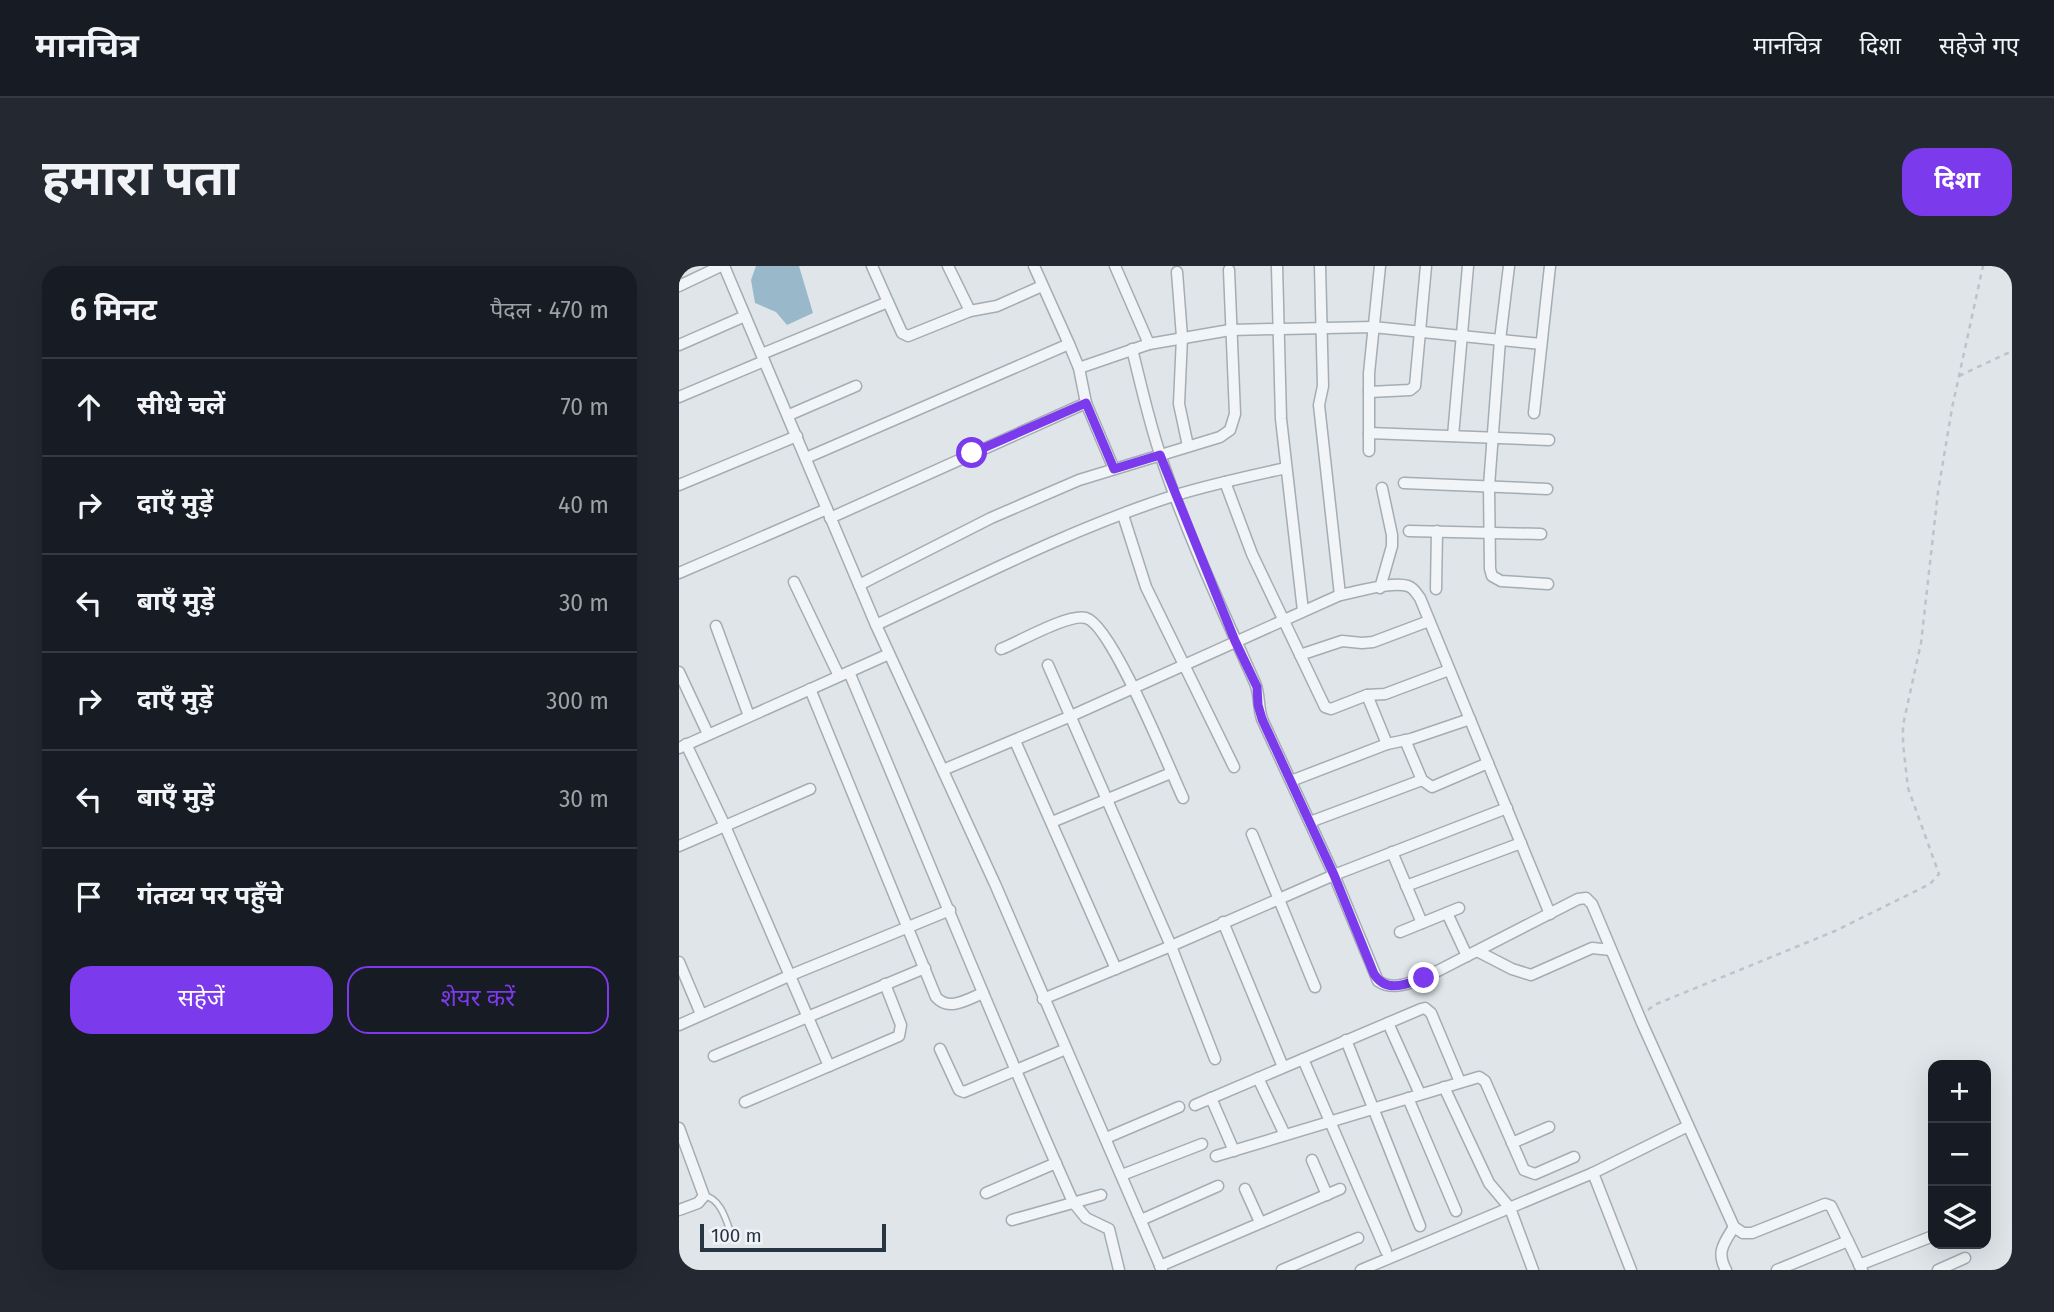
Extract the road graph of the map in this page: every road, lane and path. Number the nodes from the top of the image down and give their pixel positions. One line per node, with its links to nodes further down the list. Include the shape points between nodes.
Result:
1 (723, 266): 16 (street); 20 (street)
2 (872, 266): 18 (street)
3 (948, 266): 19 (street)
4 (1034, 266): 17 (street)
5 (1115, 266): 30 (street)
6 (1277, 266): 24 (street)
7 (1320, 266): 22 (street)
8 (1380, 266): 21 (street)
9 (1426, 266): 25 (street)
10 (1468, 266): 26 (street)
11 (1509, 266): 28 (street)
12 (1550, 266): 31 (street)
13 (1983, 266): 37 (path)
14 (1229, 270): 23 (street)
15 (1177, 272): 27 (street)
16 (679, 286)
17 (1042, 286): 19 (street, via 997,306); 29 (street)
18 (888, 302): 19 (street, via 902,333 908,336); 35 (street)
19 (970, 311)
20 (745, 316): 32 (street); 35 (street)
21 (1373, 327): 22 (street); 25 (street); 39 (street)
22 (1324, 329): 24 (street); 74 (street, via 1319,405)
23 (1230, 330): 24 (street); 27 (street); 49 (street, via 1233,426 1220,437)
24 (1278, 330): 53 (street)
25 (1422, 332): 26 (street); 39 (street, via 1415,386)
26 (1461, 336): 28 (street); 46 (street)
27 (1182, 337): 30 (street); 49 (street, via 1179,404)
28 (1500, 340): 31 (street); 47 (street)
29 (1069, 344): 36 (street); 52 (street)
30 (1149, 344): 33 (street)
31 (1541, 344): 42 (street)
32 (679, 345)
33 (1132, 349): 36 (street); 51 (street)
34 (2012, 351): 37 (path)
35 (763, 358): 40 (street); 43 (street)
36 (1079, 368): 41 (street)
37 (1959, 376): 142 (path, via 1938,492 1921,643 1903,725 1908,788 1939,869 1938,878 1835,931 1654,1005)
38 (856, 386): 43 (street)
39 (1369, 392): 44 (street)
40 (679, 397)
41 (1086, 403): 54 (street); 62 (street)
42 (1534, 413)
43 (789, 415): 45 (street)
44 (1370, 433): 46 (street); 50 (street)
45 (797, 436): 52 (street); 57 (street)
46 (1453, 436): 47 (street)
47 (1493, 438): 48 (street); 58 (street)
48 (1549, 440)
49 (1188, 446): 51 (street)
50 (1369, 451)
51 (1160, 455): 54 (street); 61 (street)
52 (806, 458): 62 (street)
53 (1286, 468): 55 (street); 75 (street)
54 (1114, 469): 70 (street, via 991,518)
55 (1225, 482): 61 (street); 76 (street)
56 (1404, 483): 58 (street)
57 (679, 485)
58 (1489, 486): 60 (street); 66 (street)
59 (1382, 488): 72 (street, via 1392,546)
60 (1547, 489)
61 (1175, 496): 63 (street); 80 (street)
62 (828, 513): 68 (street); 70 (street)
63 (1123, 515): 78 (street); 84 (street, via 1146,587)
64 (1409, 531): 65 (street)
65 (1437, 531): 66 (street); 73 (street)
66 (1490, 531): 67 (street); 71 (street, via 1490,569 1496,580)
67 (1541, 534)
68 (679, 573)
69 (794, 582): 88 (street)
70 (859, 584): 78 (street)
71 (1548, 584)
72 (1380, 587): 74 (street); 77 (street, via 1411,587)
73 (1436, 589)
74 (1340, 596): 75 (street)
75 (1303, 611): 76 (street)
76 (1283, 620): 80 (street); 83 (street)
77 (1429, 621): 83 (street, via 1373,642 1342,641); 86 (street)
78 (876, 625): 82 (street)
79 (716, 626): 92 (street)
80 (1235, 641): 84 (street); 104 (street, via 1257,687 1262,719)
81 (1001, 649): 89 (street, via 1069,619 1086,618 1101,630)
82 (889, 654): 88 (street); 102 (street)
83 (1300, 655): 91 (street, via 1328,709)
84 (1185, 664): 89 (street); 101 (street)
85 (1048, 665): 93 (street)
86 (1450, 670): 91 (street, via 1385,694); 94 (street)
87 (679, 672): 95 (street)
88 (844, 674): 90 (street); 121 (street)
89 (1133, 687): 93 (street); 103 (street)
90 (810, 690): 92 (street); 126 (street)
91 (1367, 695): 98 (street)
92 (749, 716): 95 (street)
93 (1070, 716): 97 (street); 108 (street)
94 (1470, 719): 96 (street); 100 (street)
95 (708, 734): 99 (street)
96 (1405, 740): 98 (street); 105 (street)
97 (1015, 741): 102 (street); 110 (street)
98 (1387, 744): 104 (street)
99 (683, 746): 112 (street)
100 (1488, 763): 105 (street, via 1432,787); 109 (street)
101 (1234, 767)
102 (943, 770): 138 (street)
103 (1171, 773): 107 (street); 108 (street)
104 (1291, 780): 111 (street)
105 (1422, 780): 111 (street)
106 (810, 789): 112 (street)
107 (1182, 797)
108 (1108, 800): 110 (street); 128 (street)
109 (1507, 808): 114 (street); 116 (street)
110 (1052, 822): 133 (street)
111 (1310, 822): 117 (street)
112 (725, 826): 115 (street); 134 (street)
113 (1252, 834): 119 (street)
114 (1521, 843): 118 (street); 123 (street)
115 (679, 846)
116 (1392, 852): 117 (street); 118 (street)
117 (1334, 875): 119 (street); 130 (street, via 1374,974 1384,985 1417,980)
118 (1406, 886): 125 (street)
119 (1278, 898): 124 (street); 136 (street)
120 (1459, 908): 122 (street)
121 (950, 910): 126 (street); 137 (street)
122 (1447, 913): 125 (street); 130 (street)
123 (1550, 914): 129 (street, via 1586,898); 130 (street)
124 (1223, 922): 128 (street); 151 (street)
125 (1422, 923): 127 (street)
126 (907, 927): 132 (street); 134 (street)
127 (1400, 932)
128 (1171, 946): 133 (street); 148 (street)
129 (1611, 950): 130 (street, via 1592,948 1531,975); 142 (street)
130 (1471, 954)
131 (679, 962): 139 (street)
132 (925, 968): 135 (street); 137 (street, via 936,997 946,1005)
133 (1116, 969): 138 (street)
134 (791, 975): 139 (street); 140 (street)
135 (885, 984): 140 (street); 150 (street, via 901,1033)
136 (1315, 987)
137 (983, 993): 152 (street)
138 (1043, 999): 146 (street)
139 (701, 1014): 143 (street)
140 (808, 1017): 147 (street); 150 (street)
141 (1388, 1023): 144 (street); 154 (street, via 1429,1010); 156 (street)
142 (1642, 1023): 164 (street)
143 (679, 1024)
144 (1346, 1040): 149 (street); 162 (street)
145 (940, 1049): 152 (street, via 961,1092)
146 (1066, 1049): 152 (street); 168 (street)
147 (714, 1056)
148 (1215, 1059)
149 (1303, 1059): 151 (street); 163 (street)
150 (829, 1066): 159 (street)
151 (1283, 1067): 153 (street)
152 (1014, 1070): 175 (street)
153 (1258, 1078): 157 (street); 167 (street)
154 (1460, 1082): 155 (street); 169 (street, via 1479,1077 1485,1081)
155 (1444, 1087): 156 (street); 186 (street, via 1489,1182)
156 (1420, 1094): 158 (street)
157 (1211, 1098): 160 (street); 171 (street)
158 (1408, 1098): 162 (street); 188 (street)
159 (745, 1102)
160 (1195, 1105)
161 (1179, 1107): 168 (street)
162 (1374, 1108): 163 (street); 192 (street)
163 (1331, 1121): 167 (street); 198 (street)
164 (1688, 1126): 176 (street); 193 (street)
165 (1549, 1127): 169 (street)
166 (679, 1128): 184 (street)
167 (1285, 1135): 171 (street)
168 (1106, 1138): 177 (street)
169 (1512, 1143): 173 (street, via 1524,1170 1531,1174)
170 (1202, 1144): 177 (street)
171 (1234, 1151): 172 (street)
172 (1216, 1156)
173 (1574, 1157)
174 (1312, 1160): 183 (street)
175 (1056, 1163): 181 (street); 185 (street)
176 (1593, 1173): 186 (street); 206 (street)
177 (1122, 1175): 190 (street)
178 (1218, 1185): 190 (street)
179 (1245, 1189): 191 (street)
180 (1340, 1189): 183 (street)
181 (986, 1193)
182 (1101, 1195): 185 (street)
183 (1327, 1195): 191 (street)
184 (703, 1196): 187 (street); 196 (lane, via 717,1203)
185 (1073, 1202): 189 (street); 202 (street, via 1086,1218 1109,1228)
186 (1510, 1208): 204 (street); 205 (street)
187 (679, 1210)
188 (1456, 1211)
189 (1012, 1220)
190 (1141, 1220): 200 (street)
191 (1260, 1222): 200 (street)
192 (1420, 1226)
193 (1734, 1227): 197 (street, via 1752,1233 1825,1204 1834,1210); 207 (street, via 1720,1249)
194 (1358, 1238): 203 (street)
195 (1928, 1238): 201 (street)
196 (733, 1239)
197 (1848, 1241): 201 (street); 208 (street)
198 (1386, 1251)
199 (1965, 1258): 209 (street)
200 (1161, 1268)
201 (1860, 1268)
202 (1119, 1270)
203 (1282, 1270)
204 (1361, 1270)
205 (1534, 1270)
206 (1631, 1270)
207 (1726, 1270)
208 (1777, 1270)
209 (1938, 1270)

